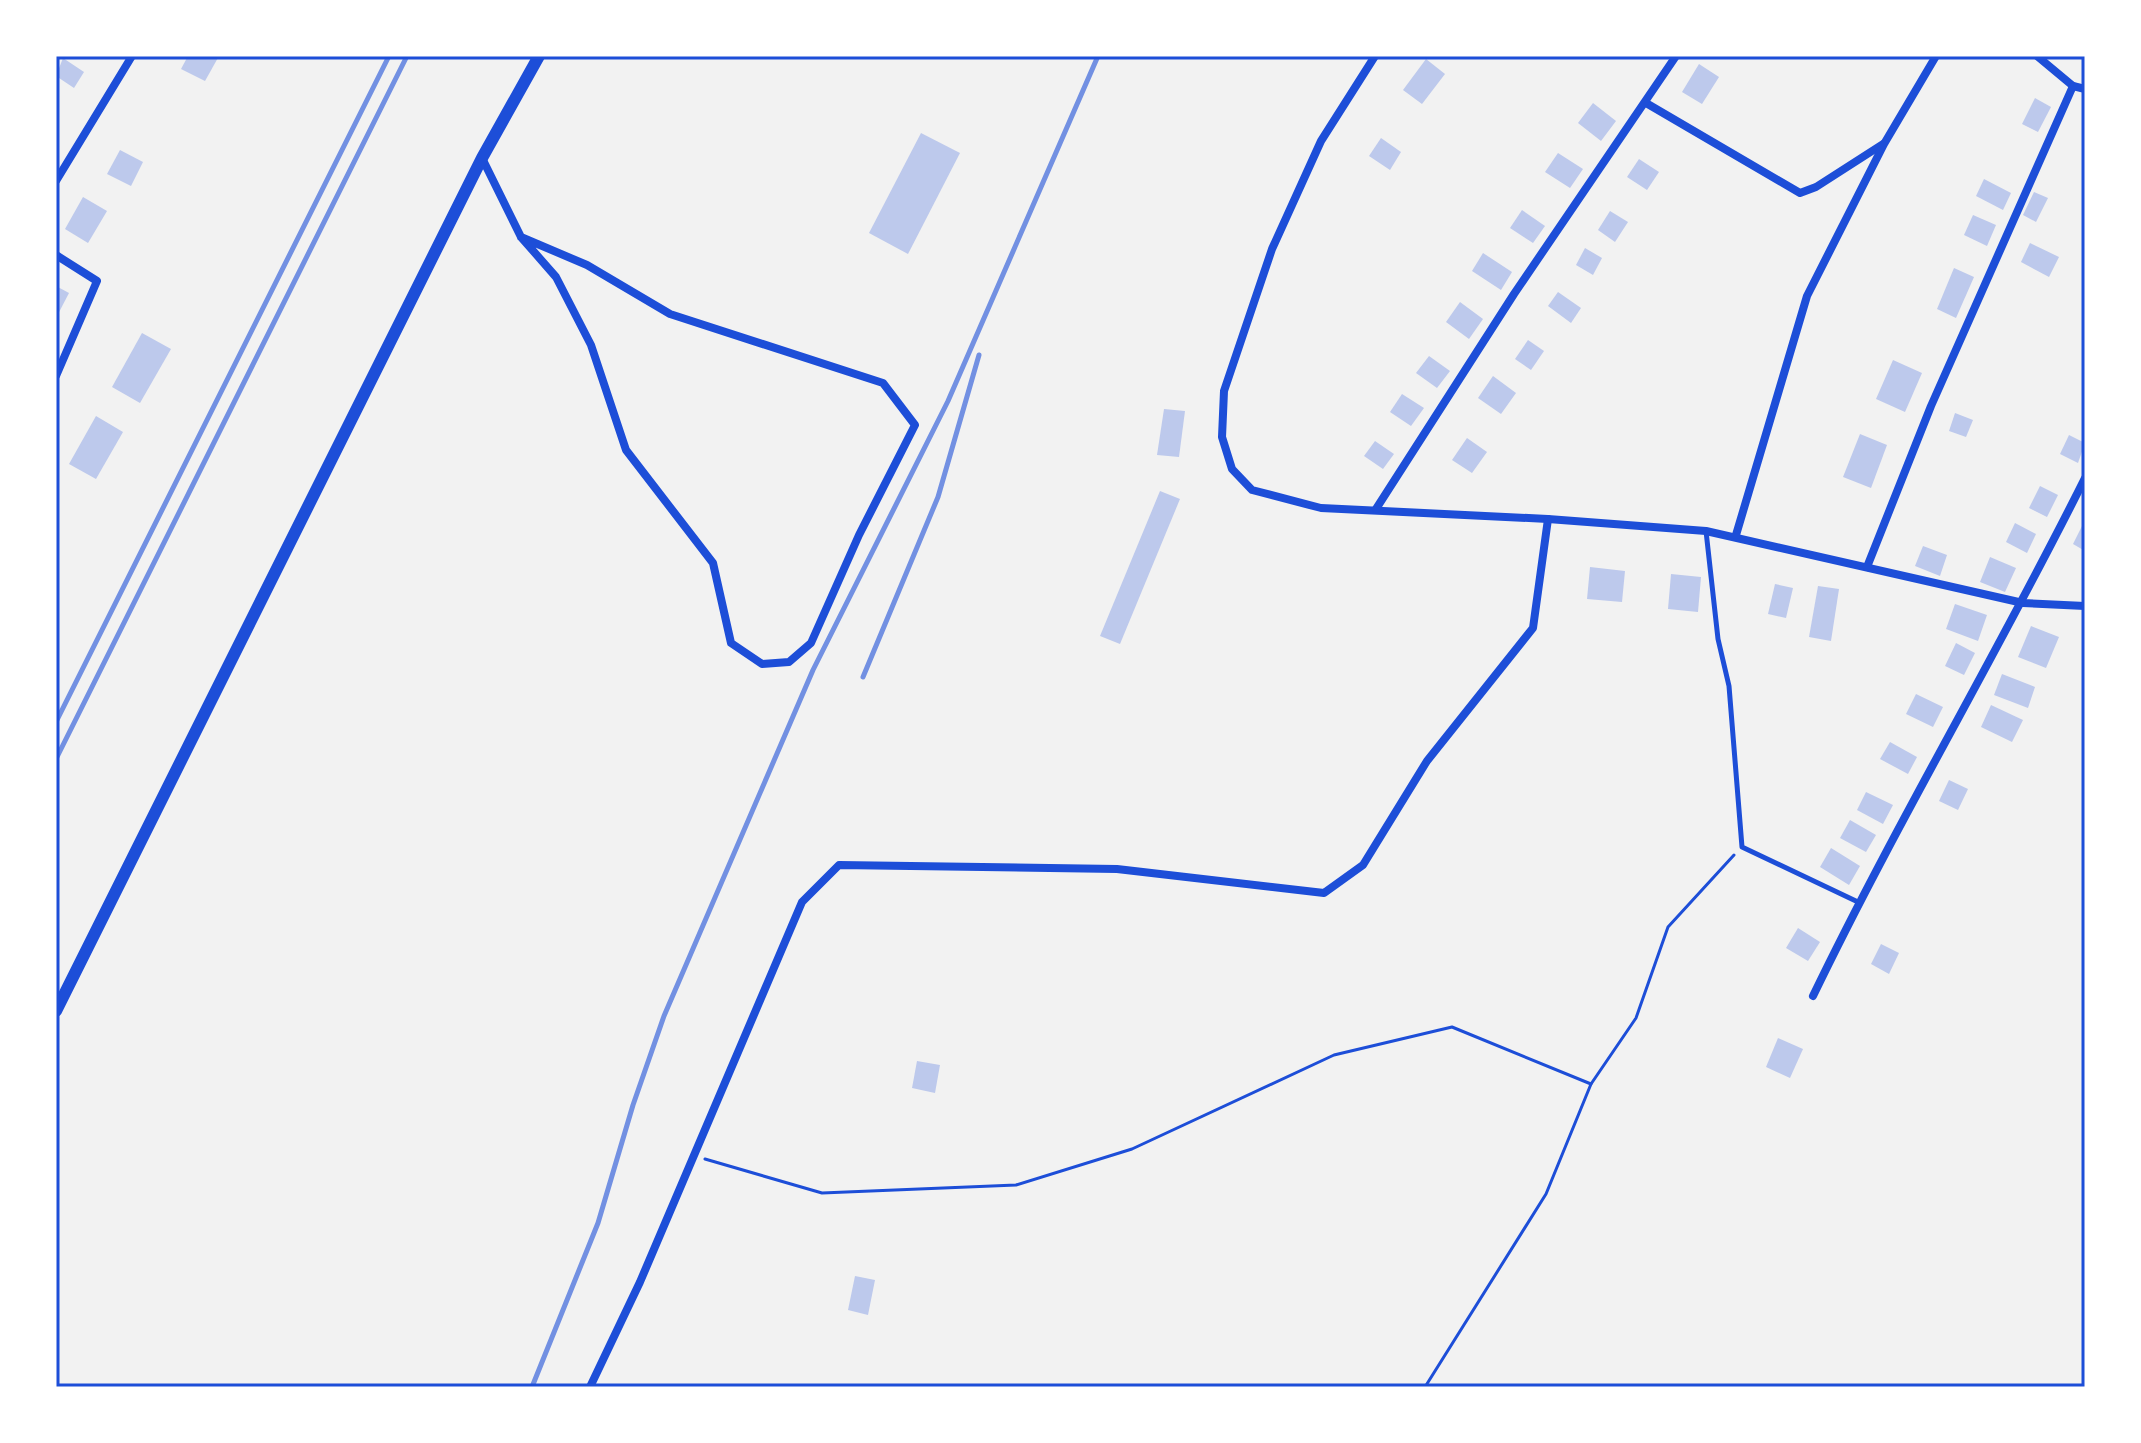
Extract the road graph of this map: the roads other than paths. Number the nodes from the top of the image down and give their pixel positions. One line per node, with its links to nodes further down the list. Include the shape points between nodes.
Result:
1 (132, 56): 12 (street)
2 (539, 56): 11 (street)
3 (1375, 56): 17 (street, via 1321,141 1272,249 1224,391 1222,437 1232,469 1252,490 1321,508)
4 (1676, 56): 9 (street)
5 (1936, 56): 10 (street)
6 (2037, 56): 7 (street)
7 (2073, 86): 8 (street); 21 (street, via 1931,406)
8 (2085, 89)
9 (1646, 103): 10 (street, via 1800,193); 17 (street, via 1514,294)
10 (1884, 144): 20 (street, via 1807,296)
11 (482, 158): 13 (street); 26 (street)
12 (56, 181)
13 (521, 237): 13 (street, via 587,265 670,314 883,383 915,425 811,643 789,662 762,664 731,643 713,563 626,450 591,345 556,277)
14 (56, 255): 15 (street, via 97,281)
15 (56, 376)
16 (2085, 478): 22 (street)
17 (1376, 509): 18 (street)
18 (1548, 519): 19 (street); 27 (street, via 1533,628 1427,761 1363,865 1324,893 1117,869 839,865 802,902)
19 (1706, 531): 20 (street); 24 (lane, via 1729,686 1742,847)
20 (1736, 535): 21 (street)
21 (1867, 567): 22 (street)
22 (2023, 603): 23 (street); 24 (street)
23 (2085, 606)
24 (1858, 902): 25 (street)
25 (1813, 996)
26 (56, 1011)
27 (590, 1387)

